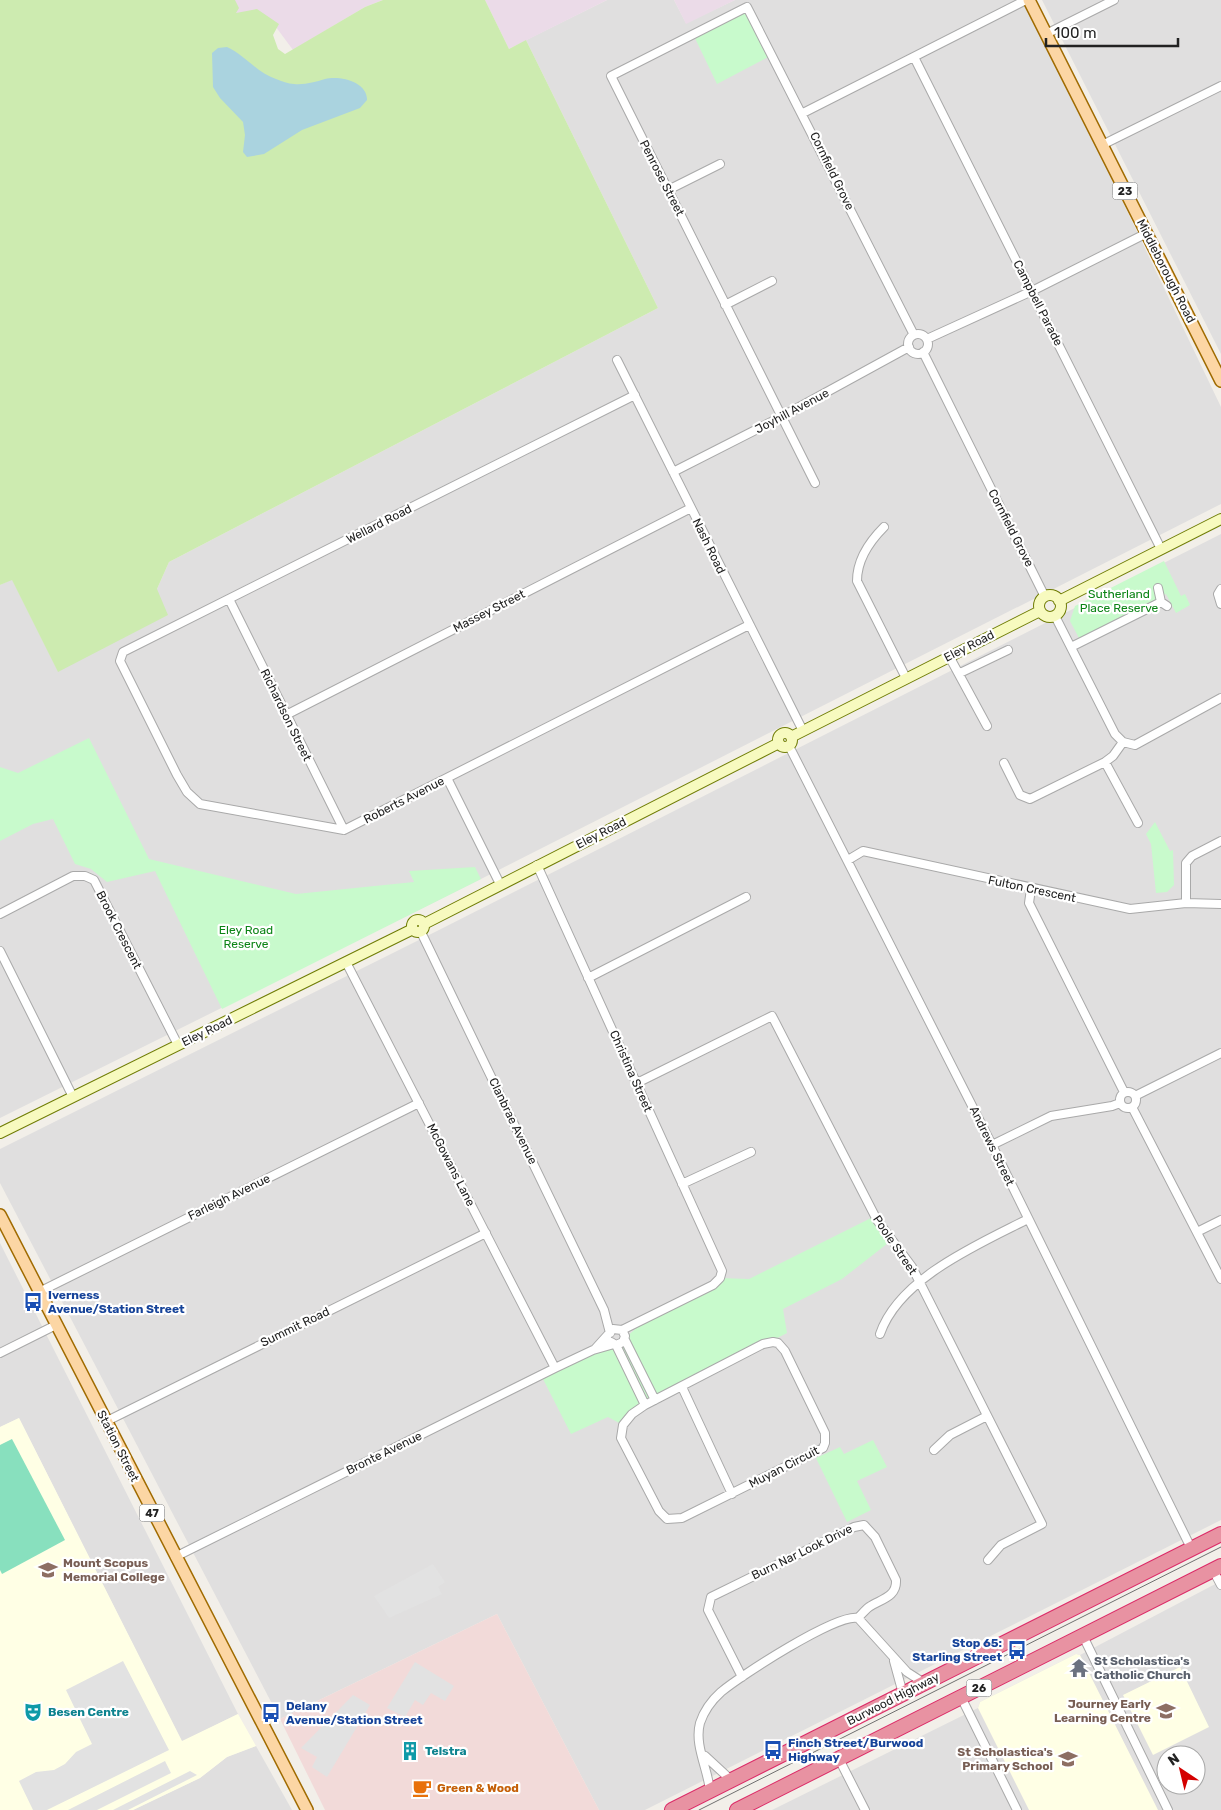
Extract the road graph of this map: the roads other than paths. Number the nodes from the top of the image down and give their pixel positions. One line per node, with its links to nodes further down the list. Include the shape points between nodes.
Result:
1 (1027, 0): 4 (main road, Middleborough Road / 23); 5 (street)
2 (1114, 0): 4 (street)
3 (748, 3): 7 (street, Cornfield Grove); 10 (street, Penrose Street, via 611,76)
4 (1046, 34): 8 (main road, Middleborough Road / 23)
5 (914, 57): 7 (street); 13 (street, Campbell Parade)
6 (1221, 86): 8 (street)
7 (803, 113): 15 (street, Cornfield Grove)
8 (1102, 145): 11 (main road, Middleborough Road / 23)
9 (720, 164): 10 (street)
10 (668, 190): 14 (street, Penrose Street)
11 (1147, 233): 13 (street); 20 (main road, Middleborough Road / 23)
12 (772, 281): 14 (street)
13 (1032, 291): 16 (street); 28 (street, Campbell Parade)
14 (725, 305): 22 (street, Penrose Street)
15 (914, 335): 16 (street, via 921,334); 17 (street, via 910,338)
16 (927, 339): 18 (street, via 928,345)
17 (909, 348): 18 (street, via 915,353); 22 (street, Joyhill Avenue)
18 (923, 352): 31 (street, Cornfield Grove)
19 (617, 360): 21 (street, Nash Road)
20 (1221, 381)
21 (635, 395): 23 (street, Nash Road); 32 (street, Wellard Road)
22 (780, 417): 23 (street, Joyhill Avenue); 24 (street, Penrose Street)
23 (673, 472): 25 (street, Nash Road)
24 (815, 483)
25 (691, 508): 37 (street, Nash Road); 44 (street, Massey Street)
26 (1221, 519): 28 (main road)
27 (884, 527): 42 (street, via 873,538 857,566 857,581)
28 (1161, 549): 33 (main road)
29 (1158, 588): 38 (street, via 1164,604)
30 (1221, 589): 34 (street, via 1218,594)
31 (1045, 597): 33 (main road, via 1055,596); 35 (main road, via 1039,604)
32 (229, 599): 44 (street, Richardson Street); 53 (street, Wellard Road, via 123,652 120,661 177,775 187,792 200,804)
33 (1059, 601): 36 (main road, via 1061,608)
34 (1221, 604)
35 (1040, 611): 36 (main road, via 1048,617); 40 (main road, Eley Road)
36 (1055, 616): 38 (street)
37 (749, 626): 46 (street, Nash Road); 51 (street, Roberts Avenue)
38 (1071, 647): 48 (street, via 1115,734)
39 (1008, 650): 41 (street)
40 (949, 656): 41 (street); 42 (main road, Eley Road)
41 (960, 673): 45 (street)
42 (906, 678): 46 (main road, Eley Road)
43 (1221, 698): 48 (street, via 1135,745)
44 (286, 715): 53 (street, Richardson Street)
45 (987, 726)
46 (803, 731): 47 (main road, Eley Road)
47 (786, 742): 55 (street, Andrews Street); 56 (main road, Eley Road)
48 (1123, 742): 49 (street)
49 (1105, 762): 50 (street, via 1030,799 1020,795); 52 (street)
50 (1004, 763)
51 (448, 778): 53 (street, Roberts Avenue); 57 (street)
52 (1138, 823)
53 (344, 830)
54 (1221, 841): 60 (street, via 1192,856 1186,863)
55 (848, 860): 58 (street, Fulton Crescent, via 864,851); 77 (street, Andrews Street)
56 (537, 865): 57 (main road, Eley Road); 66 (street, Christina Street)
57 (500, 884): 63 (main road, Eley Road)
58 (1031, 889): 60 (street, Fulton Crescent, via 1130,909); 70 (street, via 1029,903)
59 (746, 897): 66 (street)
60 (1186, 903): 61 (street, Fulton Crescent)
61 (1221, 904)
62 (0, 914): 67 (street, Brook Crescent, via 73,876 94,880)
63 (419, 928): 65 (main road, Eley Road); 88 (street, Clanbrae Avenue)
64 (0, 951): 72 (street)
65 (346, 962): 67 (main road, Eley Road); 73 (street, McGowans Lane)
66 (588, 978): 69 (street, Christina Street)
67 (178, 1045): 72 (main road, Eley Road)
68 (1221, 1053): 71 (street)
69 (637, 1083): 79 (street, Christina Street); 86 (street, Poole Street, via 772,1016 877,1220)
70 (1124, 1092): 71 (street); 74 (street)
71 (1135, 1096): 75 (street, via 1136,1103)
72 (73, 1097): 76 (main road, Eley Road)
73 (419, 1103): 84 (street, McGowans Lane); 87 (street, Farleigh Avenue)
74 (1120, 1103): 75 (street, via 1124,1107); 77 (street, via 1051,1116)
75 (1132, 1107): 83 (street)
76 (0, 1133)
77 (992, 1145): 81 (street, Andrews Street)
78 (751, 1152): 79 (street)
79 (682, 1184): 91 (street, Christina Street, via 722,1272 720,1278 713,1285 649,1316)
80 (0, 1215): 87 (main road, Station Street / 47)
81 (1028, 1220): 86 (street, via 955,1256); 105 (street, Andrews Street)
82 (1221, 1220): 83 (street)
83 (1196, 1232): 85 (street)
84 (486, 1233): 96 (street, McGowans Lane); 101 (street, Summit Road)
85 (1221, 1279)
86 (920, 1282): 92 (street, via 886,1318); 100 (street, Poole Street)
87 (39, 1292): 89 (main road, Station Street / 47)
88 (604, 1310): 90 (street, Clanbrae Avenue); 91 (street, Clanbrae Avenue)
89 (56, 1324): 95 (street); 101 (main road, Station Street / 47)
90 (609, 1334): 91 (street, via 613,1330); 93 (street, Clanbrae Avenue); 94 (street, Bronte Avenue)
91 (623, 1334): 93 (street, Bronte Avenue); 98 (street)
92 (880, 1334)
93 (615, 1344): 94 (street, Bronte Avenue); 99 (street)
94 (593, 1350): 96 (street, Bronte Avenue)
95 (0, 1353)
96 (555, 1368): 106 (street, Bronte Avenue)
97 (682, 1387): 98 (street, Muyan Circuit); 103 (street); 103 (street, Muyan Circuit, via 763,1344 778,1343 821,1425 826,1440 819,1451)
98 (655, 1400): 99 (street, Muyan Circuit)
99 (645, 1405): 103 (street, Muyan Circuit, via 632,1414 620,1431 621,1438 662,1516 674,1520 682,1518)
100 (987, 1416): 102 (street, via 950,1435); 107 (street, Poole Street, via 1042,1524 1001,1545)
101 (105, 1422): 106 (main road, Station Street / 47)
102 (934, 1450)
103 (732, 1494)
104 (1221, 1534): 105 (highway, Burwood Highway / 26)
105 (1191, 1548): 114 (highway, Burwood Highway / 26)
106 (175, 1557): 121 (main road, Station Street / 47)
107 (988, 1560)
108 (1217, 1568): 109 (street); 111 (highway, 26)
109 (1221, 1585)
110 (858, 1618): 112 (street); 113 (street, via 847,1618 808,1637); 113 (street, Burn Nar Look Drive, via 870,1606 890,1596 896,1586 875,1537 864,1525 711,1597 708,1610)
111 (1082, 1636): 116 (highway, 26); 126 (street)
112 (892, 1657): 114 (street); 115 (street, via 901,1680)
113 (742, 1676): 117 (street, via 720,1692 704,1714 698,1736)
114 (924, 1683): 115 (highway, Burwood Highway / 26)
115 (902, 1694): 119 (highway, Burwood Highway / 26)
116 (961, 1697): 118 (highway, 26); 125 (street)
117 (703, 1755): 119 (street); 120 (street)
118 (839, 1758): 123 (highway, 26); 124 (street)
119 (732, 1780): 120 (highway, Burwood Highway / 26)
120 (710, 1790): 122 (highway, Burwood Highway / 26)
121 (305, 1809)
122 (672, 1810)
123 (737, 1810)
124 (865, 1810)
125 (1017, 1810)
126 (1168, 1810)

